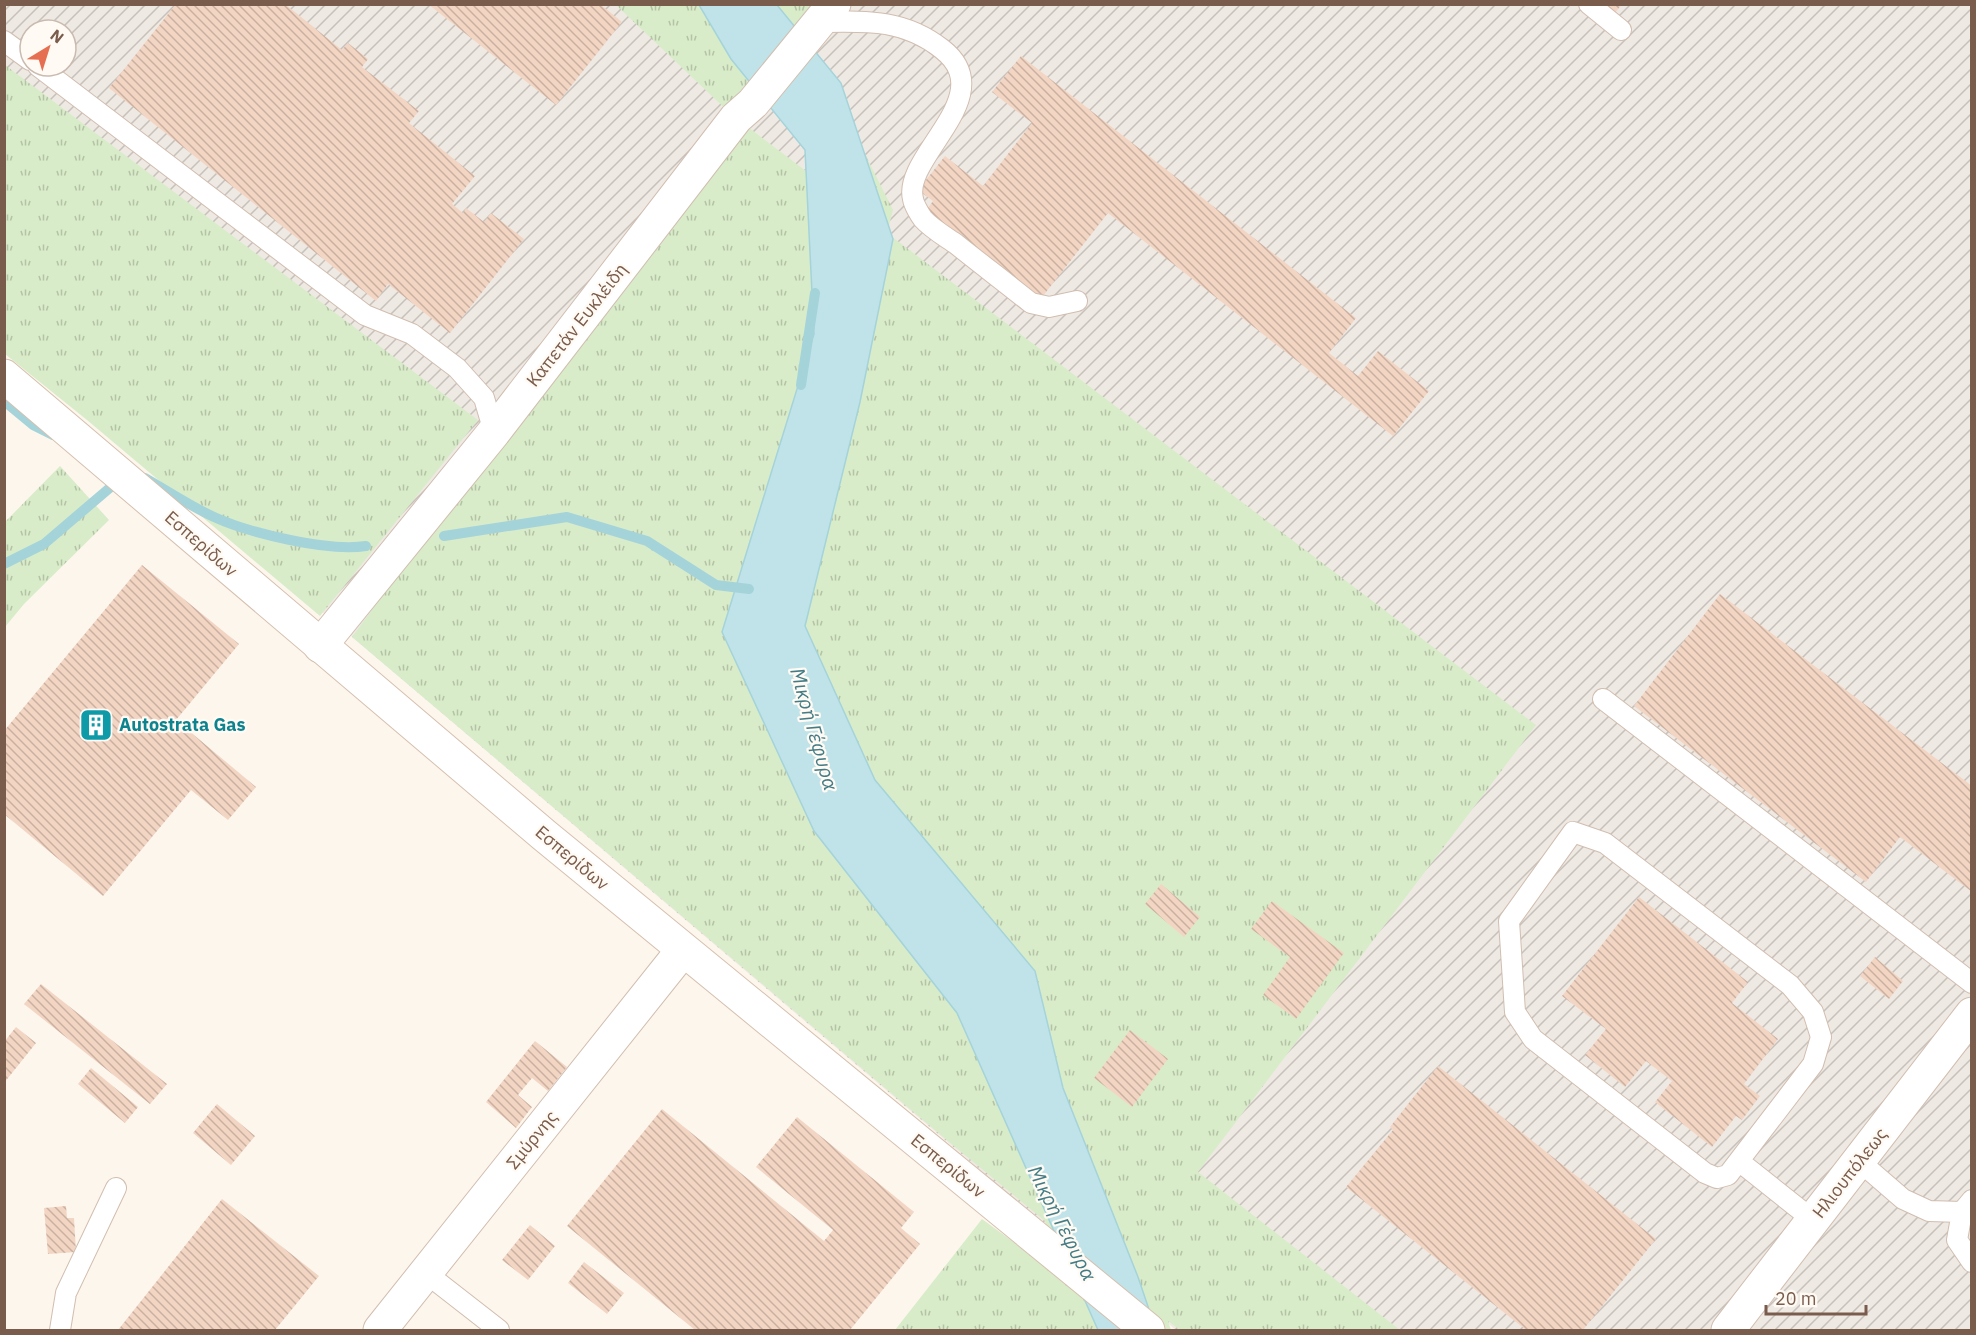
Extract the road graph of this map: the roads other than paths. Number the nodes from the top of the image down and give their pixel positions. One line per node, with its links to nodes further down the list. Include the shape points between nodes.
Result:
1 (1589, 4): 3 (lane)
2 (828, 13): 7 (lane, via 903,27 948,54 959,70 958,105 915,178 912,199 923,219 1031,303 1049,307); 9 (street, Καπετάν Ευκλέιδη, via 736,118)
3 (1621, 30)
4 (4, 41): 5 (lane)
5 (18, 51)
6 (54, 78): 9 (lane, via 365,315 412,334 457,368 484,398)
7 (1077, 301)
8 (4, 376): 10 (street, Εσπερίδων)
9 (494, 432): 10 (street, Καπετάν Ευκλέιδη)
10 (320, 646): 12 (street, Εσπερίδων)
11 (1603, 699): 13 (lane)
12 (683, 950): 21 (street, Σμύρνης); 25 (street, Εσπερίδων)
13 (1971, 983)
14 (1971, 1014): 15 (street, Ηλιουπόλεως)
15 (1858, 1161): 18 (lane, via 1904,1199 1929,1211); 19 (street, Ηλιουπόλεως)
16 (1740, 1162): 16 (lane, via 1728,1175 1717,1178 1705,1173 1533,1039 1515,1012 1509,921 1573,832 1605,843 1790,986 1813,1012 1821,1037 1813,1065); 19 (lane)
17 (116, 1188): 22 (lane, via 66,1293)
18 (1966, 1206): 20 (lane, via 1957,1240)
19 (1813, 1220): 26 (street, Ηλιουπόλεως)
20 (1971, 1262)
21 (426, 1273): 23 (street, Σμύρνης); 24 (lane)
22 (60, 1330)
23 (380, 1330)
24 (499, 1330)
25 (1148, 1330)
26 (1728, 1330)

